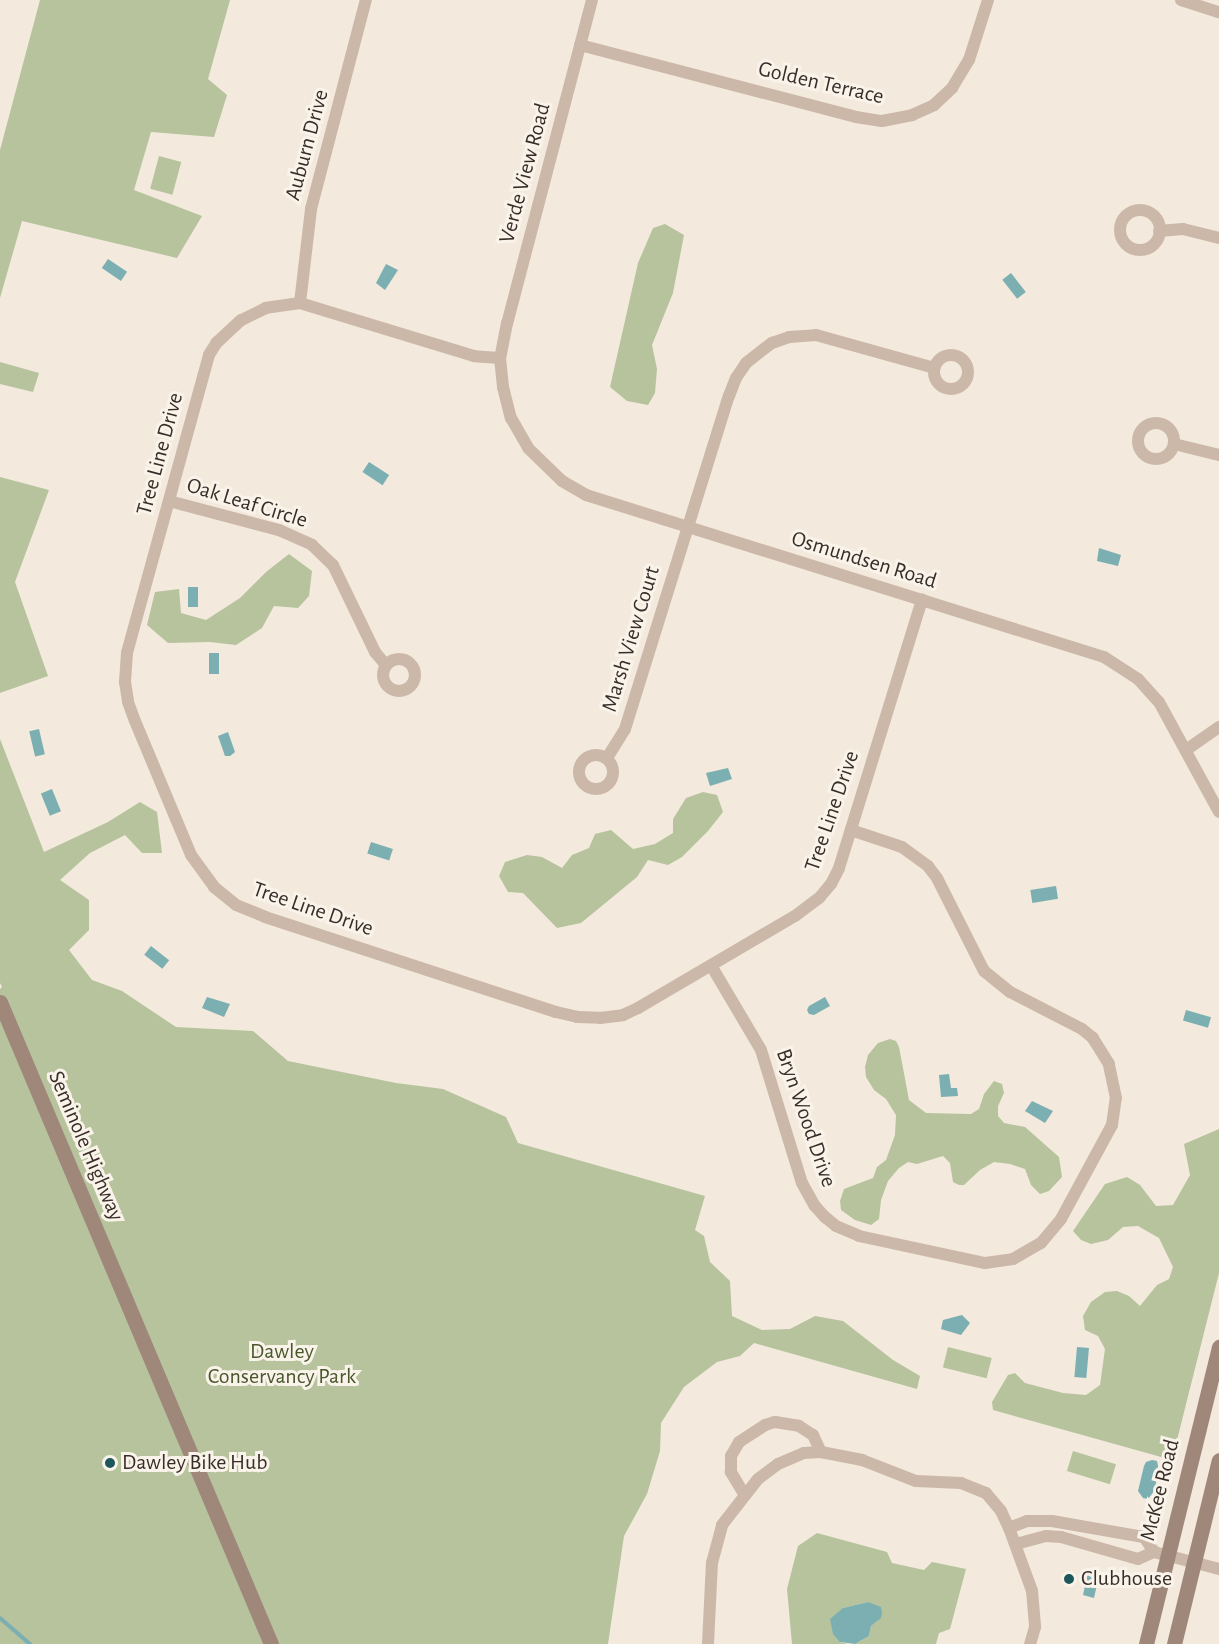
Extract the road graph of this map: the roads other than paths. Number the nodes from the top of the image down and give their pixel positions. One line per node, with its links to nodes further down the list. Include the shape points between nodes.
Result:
1 (366, 0): 9 (street, Auburn Drive, via 311,209)
2 (592, 0): 6 (street, Verde View Road)
3 (988, 0): 6 (street, Golden Terrace, via 969,60 952,88 934,105 882,121)
4 (1181, 0): 5 (street)
5 (1219, 12)
6 (580, 45): 10 (street, Verde View Road)
7 (1159, 231): 8 (street, via 1183,229)
8 (1219, 238)
9 (300, 303): 10 (street, Tree Line Drive, via 474,357); 14 (street, Tree Line Drive, via 253,313 217,342 203,372)
10 (500, 358): 15 (street, Osmundsen Road, via 511,418 543,466 586,495)
11 (934, 368): 15 (street, Marsh View Court, via 816,335 772,343 746,363 736,378)
12 (1174, 444): 13 (street)
13 (1219, 455)
14 (169, 501): 17 (street, Oak Leaf Circle, via 279,530 312,544 338,572 375,652); 23 (street, Tree Line Drive, via 127,653 125,682 131,712 191,855 218,891 236,905 265,917 577,1017 623,1015)
15 (688, 528): 16 (street, Osmundsen Road); 20 (street, Marsh View Court, via 625,729)
16 (922, 600): 19 (street, Osmundsen Road, via 1087,649 1112,661 1152,694); 22 (street, Tree Line Drive)
17 (386, 665)
18 (1219, 727): 19 (street)
19 (1186, 750): 21 (street, Osmundsen Road)
20 (607, 758)
21 (1219, 812)
22 (851, 830): 23 (street, Tree Line Drive, via 839,868 820,897); 23 (street, Bryn Wood Drive, via 902,847 928,866 984,971 1010,992 1082,1029 1093,1038 1109,1064 1116,1098 1112,1125 1061,1219 1041,1243 1013,1259 985,1263 859,1236 825,1217 802,1183 761,1050)
23 (712, 967)
24 (0, 1002): 33 (street, Seminole Highway)
25 (1219, 1347): 31 (street, McKee Road)
26 (821, 1452): 28 (street, via 804,1453 778,1464); 28 (street, via 813,1435 799,1426 775,1422 751,1432 734,1449 730,1463); 29 (street, via 862,1460 916,1481 975,1487 994,1501)
27 (1219, 1460): 31 (street, McKee Road)
28 (744, 1494): 34 (street, via 723,1525 716,1544)
29 (1010, 1528): 30 (street); 31 (street, via 1026,1521 1052,1521 1144,1537)
30 (1016, 1544): 31 (street, via 1046,1536 1138,1559); 35 (street, via 1035,1609)
31 (1174, 1556): 32 (street); 36 (street, McKee Road); 37 (street, McKee Road)
32 (1219, 1569)
33 (271, 1644)
34 (708, 1644)
35 (1030, 1644)
36 (1146, 1644)
37 (1173, 1644)

